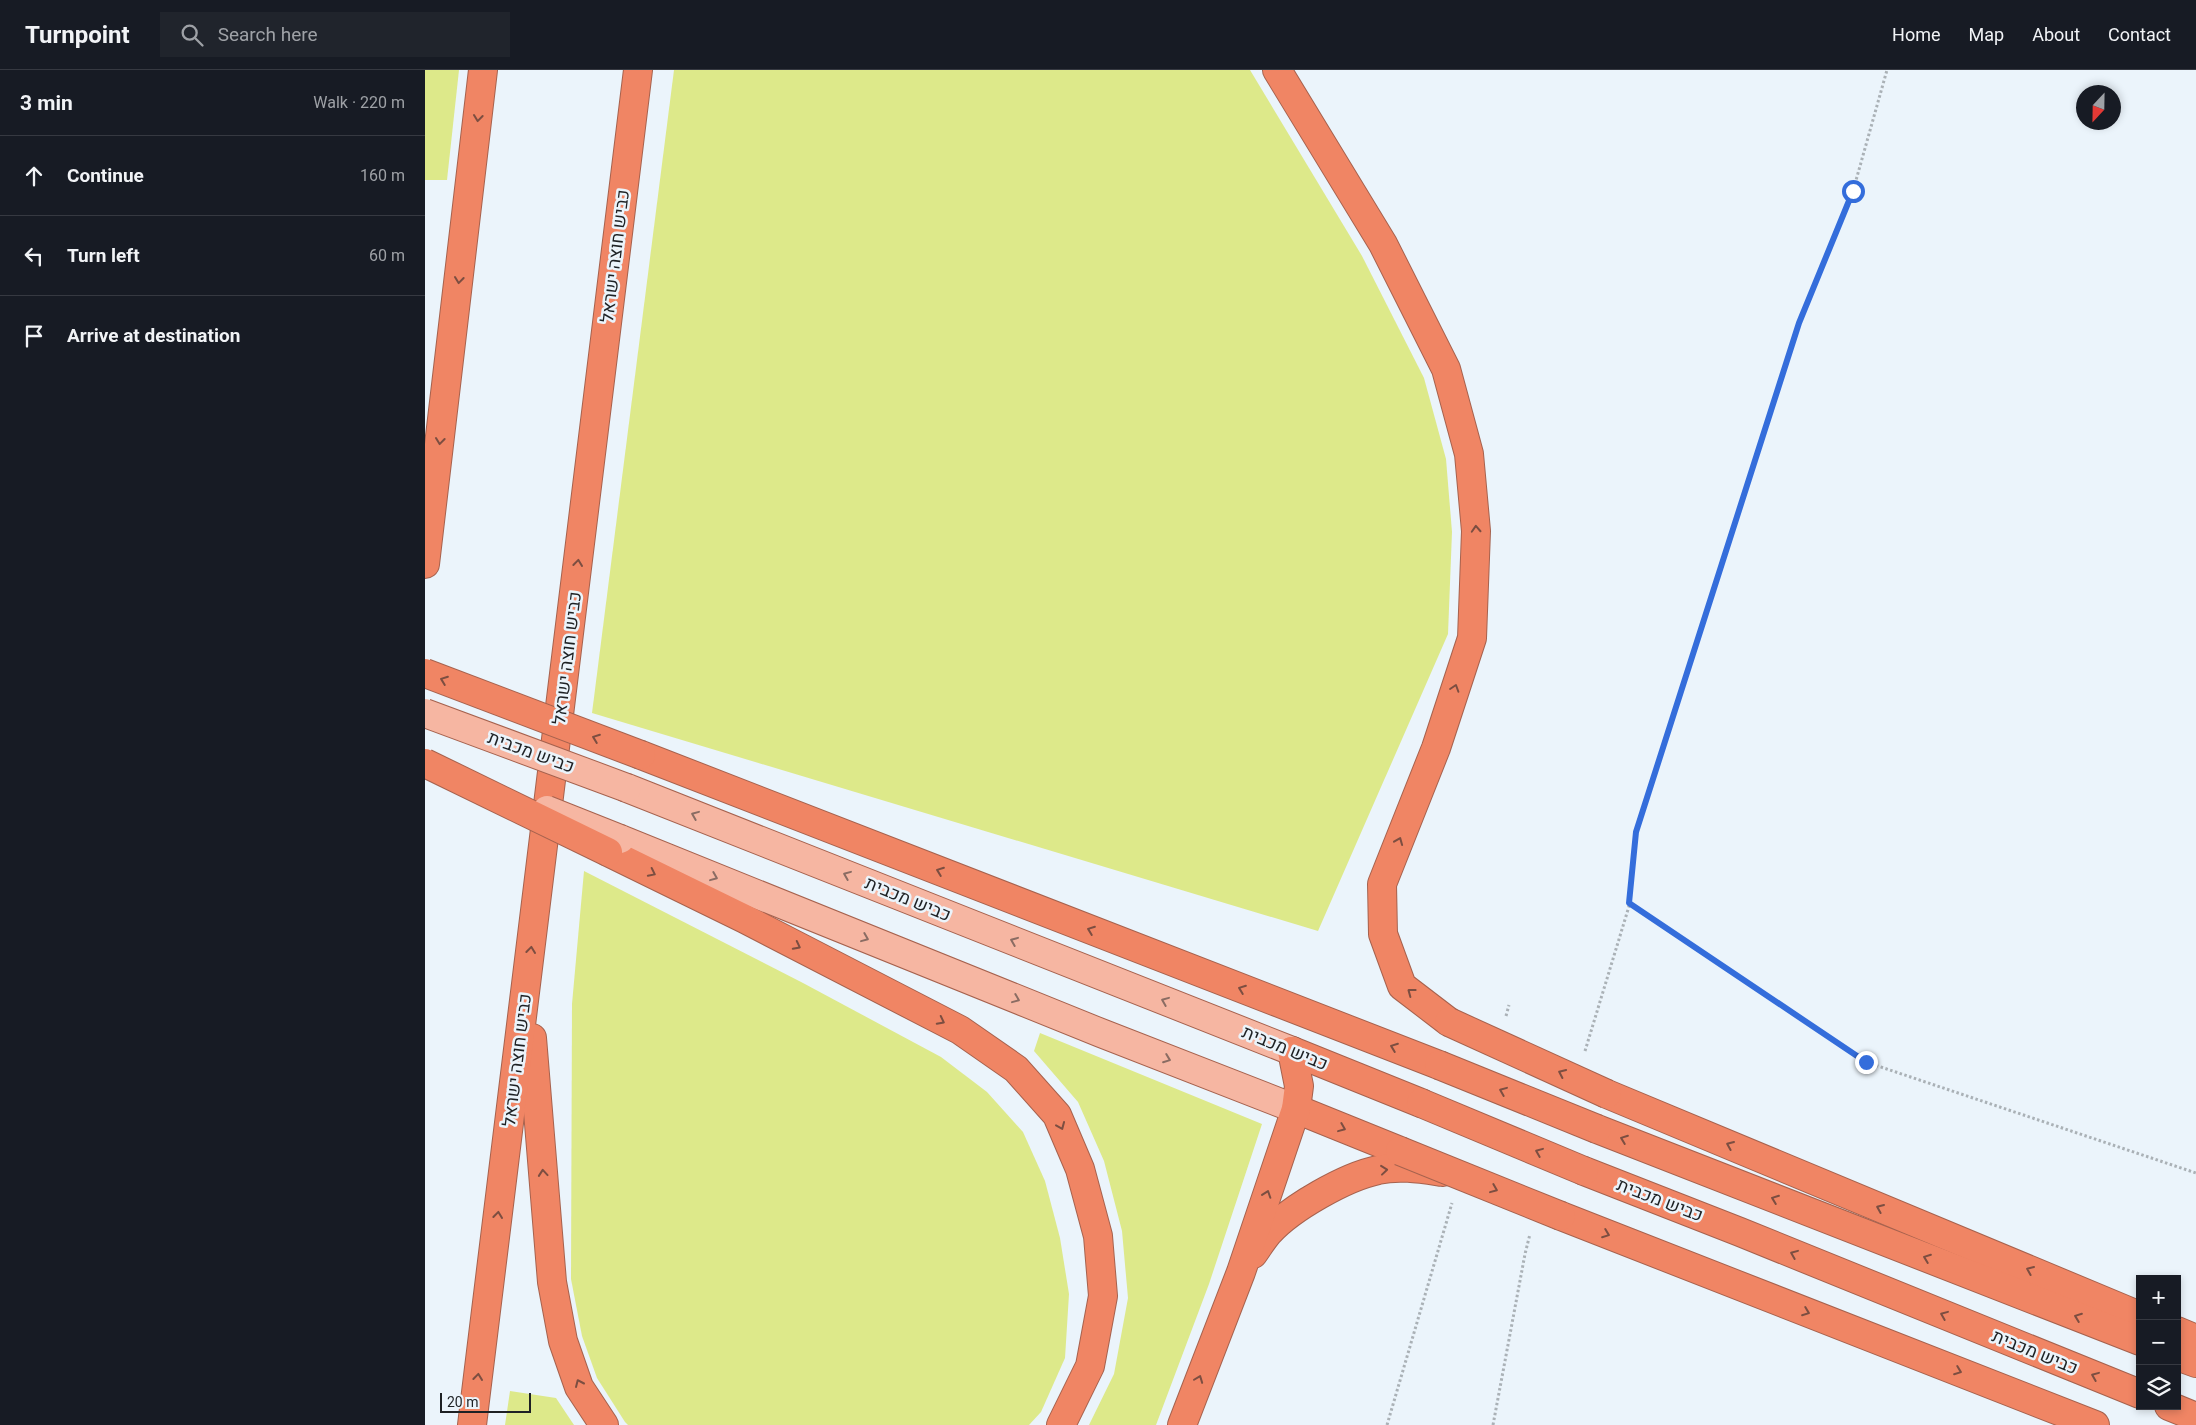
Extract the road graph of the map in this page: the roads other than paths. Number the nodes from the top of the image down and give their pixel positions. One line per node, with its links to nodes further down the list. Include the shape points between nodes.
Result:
1 (483, 70): 4 (highway, one-way to 4)
2 (638, 70): 9 (highway, כביש חוצה ישראל, one-way to 2)
3 (1277, 70): 14 (highway, one-way to 3, bridge, via 1607,1094 1449,1022 1402,986 1383,934 1382,884 1436,748 1472,638 1476,531 1469,454 1446,370 1383,244)
4 (425, 564)
5 (425, 673): 16 (highway, one-way to 5, bridge, via 1439,1065)
6 (425, 713): 10 (main road, כביש מכבית, one-way to 6, bridge, via 627,788)
7 (425, 762): 8 (highway, bridge)
8 (614, 846): 11 (main road, one-way to 11); 25 (highway, one-way to 25, via 745,919 960,1030 1016,1069 1057,1115 1080,1169 1097,1236 1103,1296 1090,1366)
9 (527, 982): 23 (highway, כביש חוצה ישראל, one-way to 9); 24 (highway, one-way to 9, via 579,1387 563,1341 552,1282)
10 (1292, 1051): 11 (highway, via 1299,1086); 20 (highway, כביש מכבית, one-way to 10, bridge)
11 (1297, 1109): 12 (highway, one-way to 12, bridge, via 1400,1151); 13 (highway, one-way to 11)
12 (1456, 1185): 13 (highway, one-way to 12, bridge, via 1269,1232 1300,1206 1338,1185 1378,1170 1411,1167); 27 (highway, one-way to 27, bridge, via 1561,1216)
13 (1241, 1272): 26 (highway, one-way to 13)
14 (2136, 1314)
15 (2181, 1333): 17 (highway)
16 (2136, 1339)
17 (2196, 1339)
18 (2181, 1357): 19 (highway)
19 (2196, 1363)
20 (2136, 1392)
21 (2179, 1410): 22 (highway)
22 (2196, 1417)
23 (472, 1425)
24 (604, 1425)
25 (1061, 1425)
26 (1182, 1425)
27 (2095, 1425)

